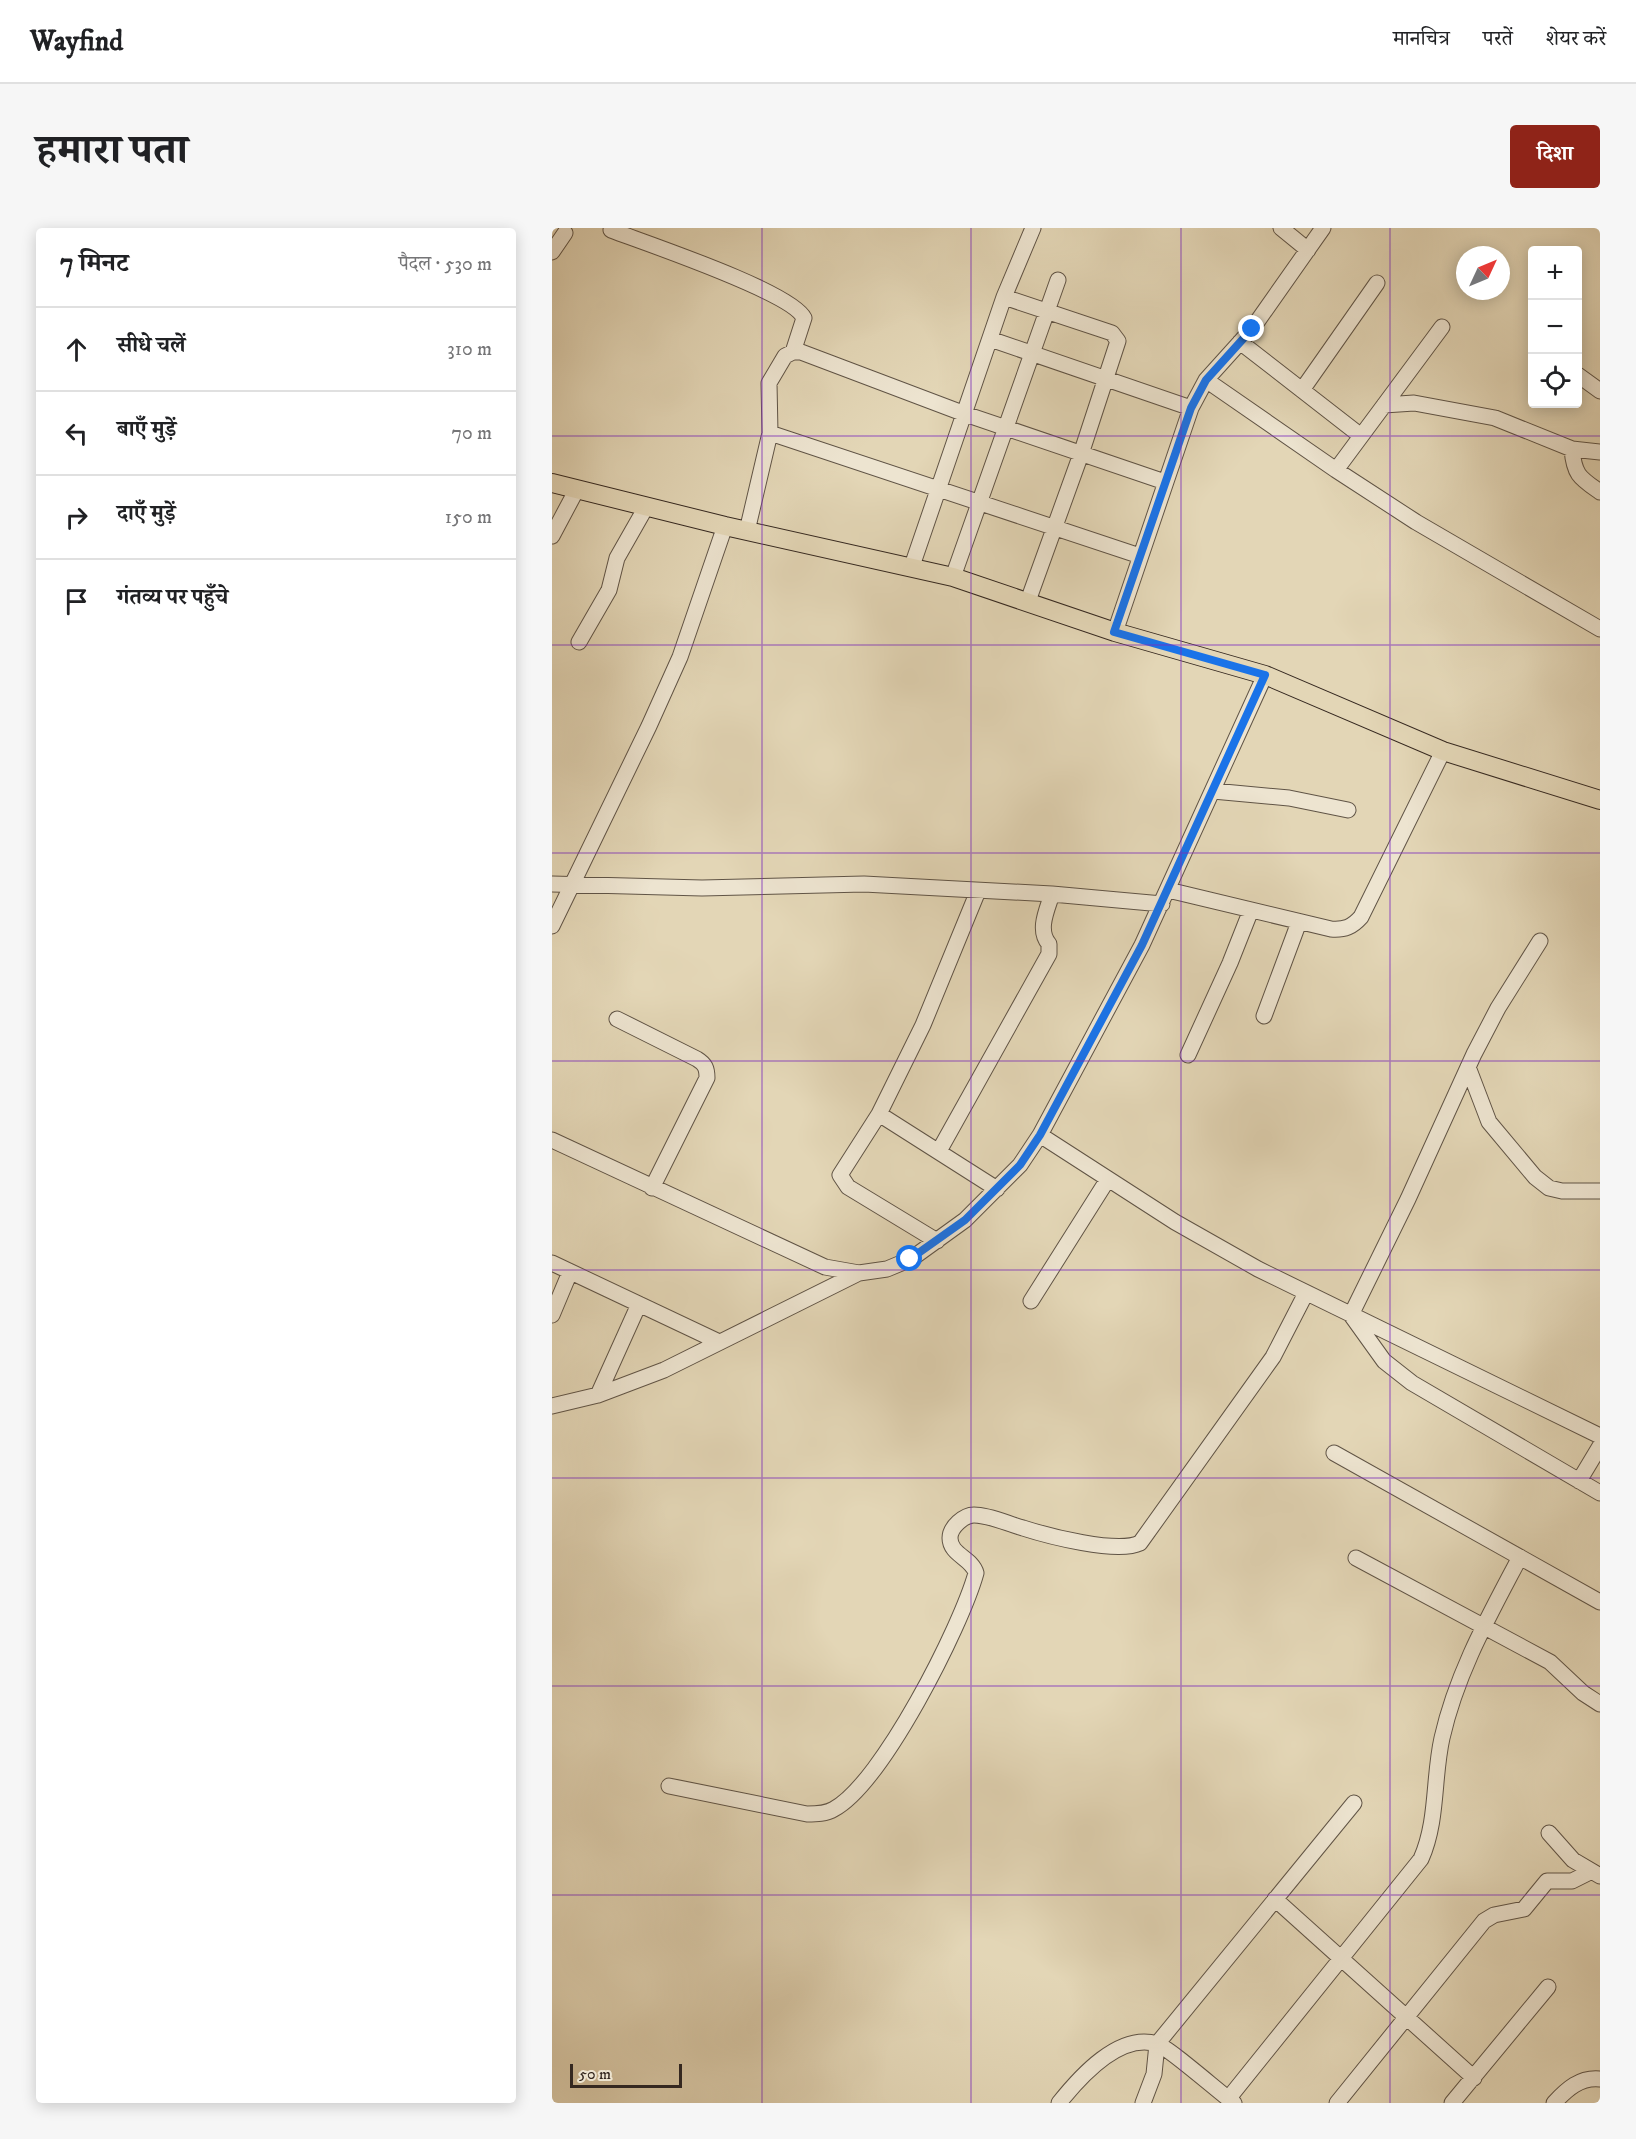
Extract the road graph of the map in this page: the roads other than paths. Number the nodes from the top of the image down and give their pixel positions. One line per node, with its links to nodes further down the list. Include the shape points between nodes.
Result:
1 (1033, 228): 10 (street)
2 (1281, 228): 6 (street)
3 (1323, 228): 6 (street)
4 (611, 230): 15 (street, via 794,306 804,318)
5 (565, 233): 7 (street)
6 (1308, 250): 14 (street)
7 (552, 252)
8 (1058, 280): 11 (street)
9 (1377, 283): 20 (street)
10 (1004, 297): 11 (street); 13 (street)
11 (1048, 311): 16 (street); 17 (street, via 1117,336 1117,348)
12 (1442, 327): 22 (street)
13 (990, 339): 16 (street); 24 (street)
14 (1240, 342): 19 (street); 20 (street)
15 (793, 352): 24 (street); 26 (street, via 779,363 769,383)
16 (1033, 354): 17 (street); 25 (street)
17 (1106, 378): 23 (street); 30 (street)
18 (1582, 378): 21 (street)
19 (1206, 380): 23 (street); 31 (street)
20 (1302, 390): 27 (street)
21 (1600, 391)
22 (1384, 405): 27 (street); 28 (street, via 1414,403 1495,418)
23 (1191, 408): 32 (street)
24 (966, 414): 25 (street); 34 (street)
25 (1005, 427): 30 (street); 37 (street)
26 (770, 433): 34 (street); 41 (street)
27 (1361, 436): 31 (street)
28 (1572, 449): 29 (street); 36 (street, via 1574,470)
29 (1600, 452)
30 (1081, 454): 32 (street); 40 (street)
31 (1336, 470): 47 (street, via 1416,522)
32 (1165, 482): 43 (street)
33 (552, 483): 35 (main road)
34 (937, 487): 37 (street); 44 (street)
35 (577, 489): 38 (main road); 42 (street)
36 (1600, 492)
37 (979, 502): 40 (street); 45 (street)
38 (646, 507): 39 (main road); 49 (street, via 617,558 609,590)
39 (725, 526): 41 (main road); 56 (street, via 680,657)
40 (1055, 527): 43 (street); 46 (street)
41 (747, 531): 44 (main road)
42 (552, 536)
43 (1140, 556): 48 (street)
44 (912, 566): 45 (main road)
45 (952, 577): 46 (main road)
46 (1028, 601): 48 (main road)
47 (1600, 629)
48 (1114, 632): 50 (main road)
49 (579, 642)
50 (1265, 675): 51 (main road); 52 (street)
51 (1443, 751): 53 (main road); 61 (street, via 1361,917 1343,930)
52 (1213, 791): 54 (street, via 1288,798); 59 (street)
53 (1600, 800)
54 (1348, 810)
55 (552, 884): 56 (street)
56 (573, 886): 57 (street, via 864,884); 62 (street)
57 (978, 891): 58 (street); 68 (street, via 941,984)
58 (1052, 894): 59 (street); 71 (street, via 1043,928 1049,954)
59 (1165, 897): 60 (street); 69 (street)
60 (1251, 910): 61 (street); 66 (street)
61 (1299, 922): 64 (street)
62 (552, 926)
63 (1540, 941): 67 (street, via 1498,1008)
64 (1264, 1016)
65 (617, 1019): 73 (street, via 697,1059 707,1070)
66 (1188, 1055)
67 (1468, 1067): 75 (street, via 1489,1122 1535,1177 1549,1188 1562,1191); 84 (street)
68 (879, 1114): 71 (street); 76 (street, via 842,1168 842,1180)
69 (1040, 1135): 72 (street); 74 (street, via 1020,1165)
70 (552, 1140): 73 (street)
71 (939, 1151): 74 (street)
72 (1108, 1179): 80 (street, via 1185,1228); 81 (street)
73 (652, 1188): 79 (street, via 825,1267)
74 (997, 1189): 76 (street)
75 (1600, 1191)
76 (937, 1241): 79 (street, via 887,1269)
77 (552, 1263): 78 (street)
78 (570, 1272): 82 (street); 83 (street)
79 (859, 1273): 85 (street)
80 (1306, 1293): 84 (street); 98 (street, via 1273,1357 1140,1543 1122,1548 1048,1535 976,1515 960,1521 949,1540 976,1573 963,1612 925,1689 893,1738 860,1784 833,1810 807,1814)
81 (1031, 1301)
82 (639, 1304): 85 (street); 86 (street)
83 (552, 1315)
84 (1351, 1315): 88 (street); 91 (street, via 1384,1361 1412,1383)
85 (717, 1341): 86 (street, via 664,1370)
86 (598, 1395): 87 (street)
87 (552, 1406)
88 (1600, 1436)
89 (1600, 1446): 91 (street)
90 (1334, 1453): 93 (street)
91 (1579, 1481): 92 (street)
92 (1600, 1493)
93 (1520, 1557): 95 (street); 96 (street)
94 (1356, 1558): 96 (street)
95 (1600, 1602)
96 (1484, 1627): 97 (street, via 1550,1662); 103 (street, via 1455,1692 1442,1738 1429,1842 1421,1859)
97 (1600, 1704)
98 (669, 1786)
99 (1354, 1803): 102 (street)
100 (1549, 1833): 101 (street, via 1573,1860)
101 (1595, 1874): 105 (street, via 1572,1881 1547,1881 1524,1909 1494,1914 1484,1921)
102 (1275, 1899): 103 (street); 106 (street)
103 (1341, 1958): 105 (street); 109 (street)
104 (1548, 1987): 107 (street)
105 (1407, 2018): 107 (street); 112 (street)
106 (1157, 2044): 109 (street); 110 (street, via 1136,2044 1094,2063); 111 (street, via 1154,2074)
107 (1474, 2078): 113 (street)
108 (1600, 2079): 114 (street, via 1582,2080)
109 (1231, 2101)
110 (1059, 2103)
111 (1143, 2103)
112 (1337, 2103)
113 (1452, 2103)
114 (1554, 2103)

